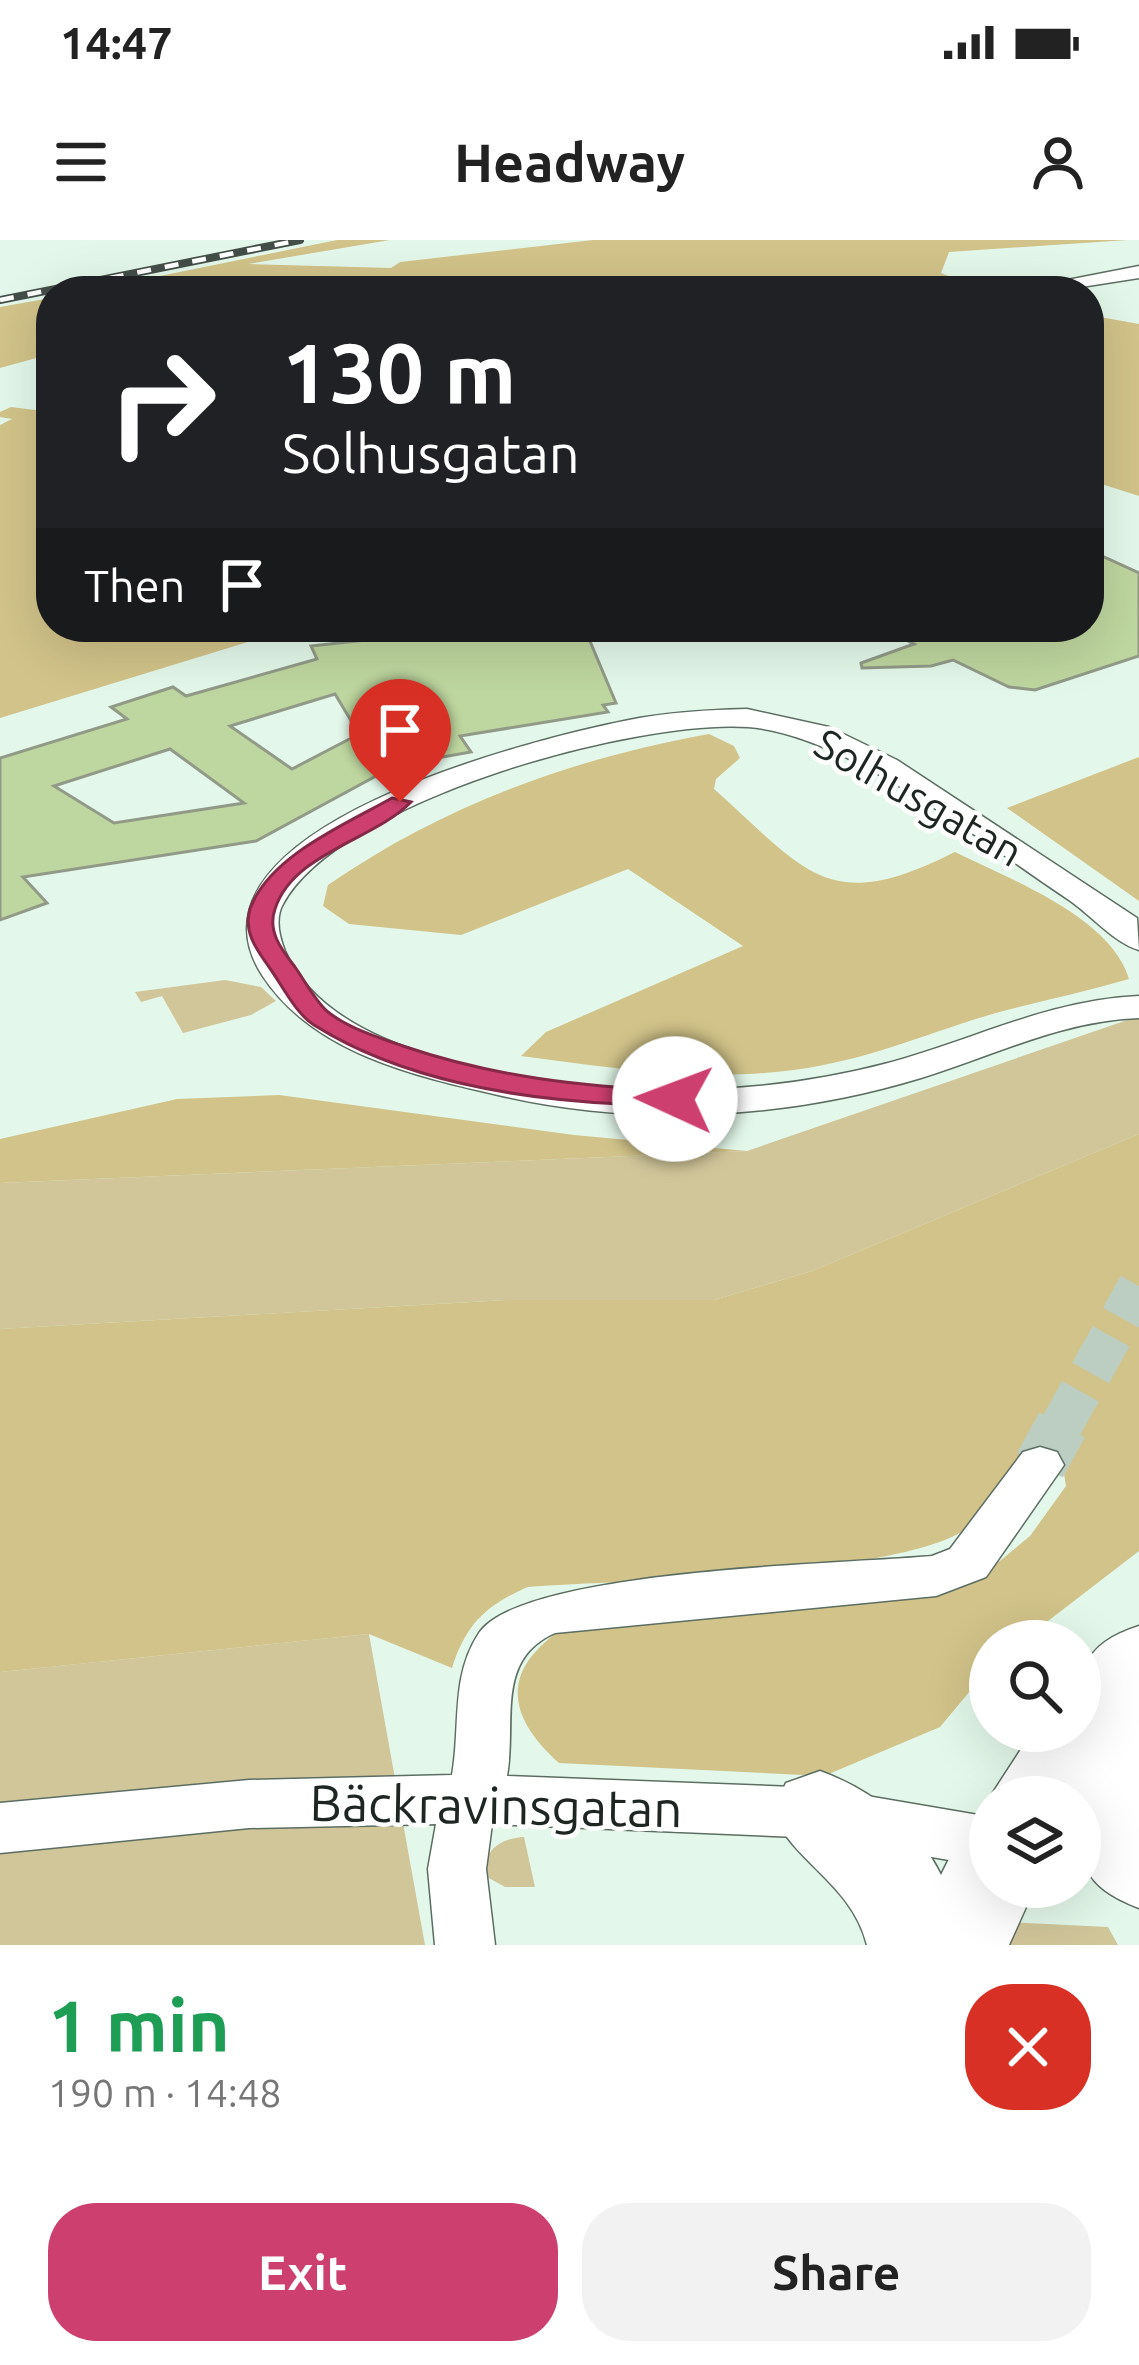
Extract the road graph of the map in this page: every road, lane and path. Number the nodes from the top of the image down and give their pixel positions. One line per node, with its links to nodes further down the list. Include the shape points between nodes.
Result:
1 (1139, 272): 2 (street)
2 (1104, 278)
3 (1139, 939): 4 (street, Solhusgatan, via 1083,892 854,752 802,728 746,718 566,740 460,776 312,855 278,885 260,927 297,994 346,1034 468,1077 556,1093 741,1099 817,1089 903,1071 1048,1016)
4 (1139, 1007)
5 (1040, 1465): 8 (street, via 968,1563 936,1576 595,1605 550,1612 510,1634 494,1652 484,1700)
6 (1114, 1693): 7 (highway); 12 (highway, via 1088,1773 1099,1806)
7 (1053, 1776)
8 (477, 1799): 9 (street, Bäckravinsgatan); 10 (street, Bäckravinsgatan, via 249,1804); 14 (street, via 460,1850)
9 (820, 1813): 11 (street, Bäckravinsgatan); 15 (highway, via 884,1864)
10 (0, 1828)
11 (969, 1838)
12 (1139, 1864)
13 (976, 1908): 16 (highway)
14 (465, 1945)
15 (918, 1945)
16 (958, 1945)

